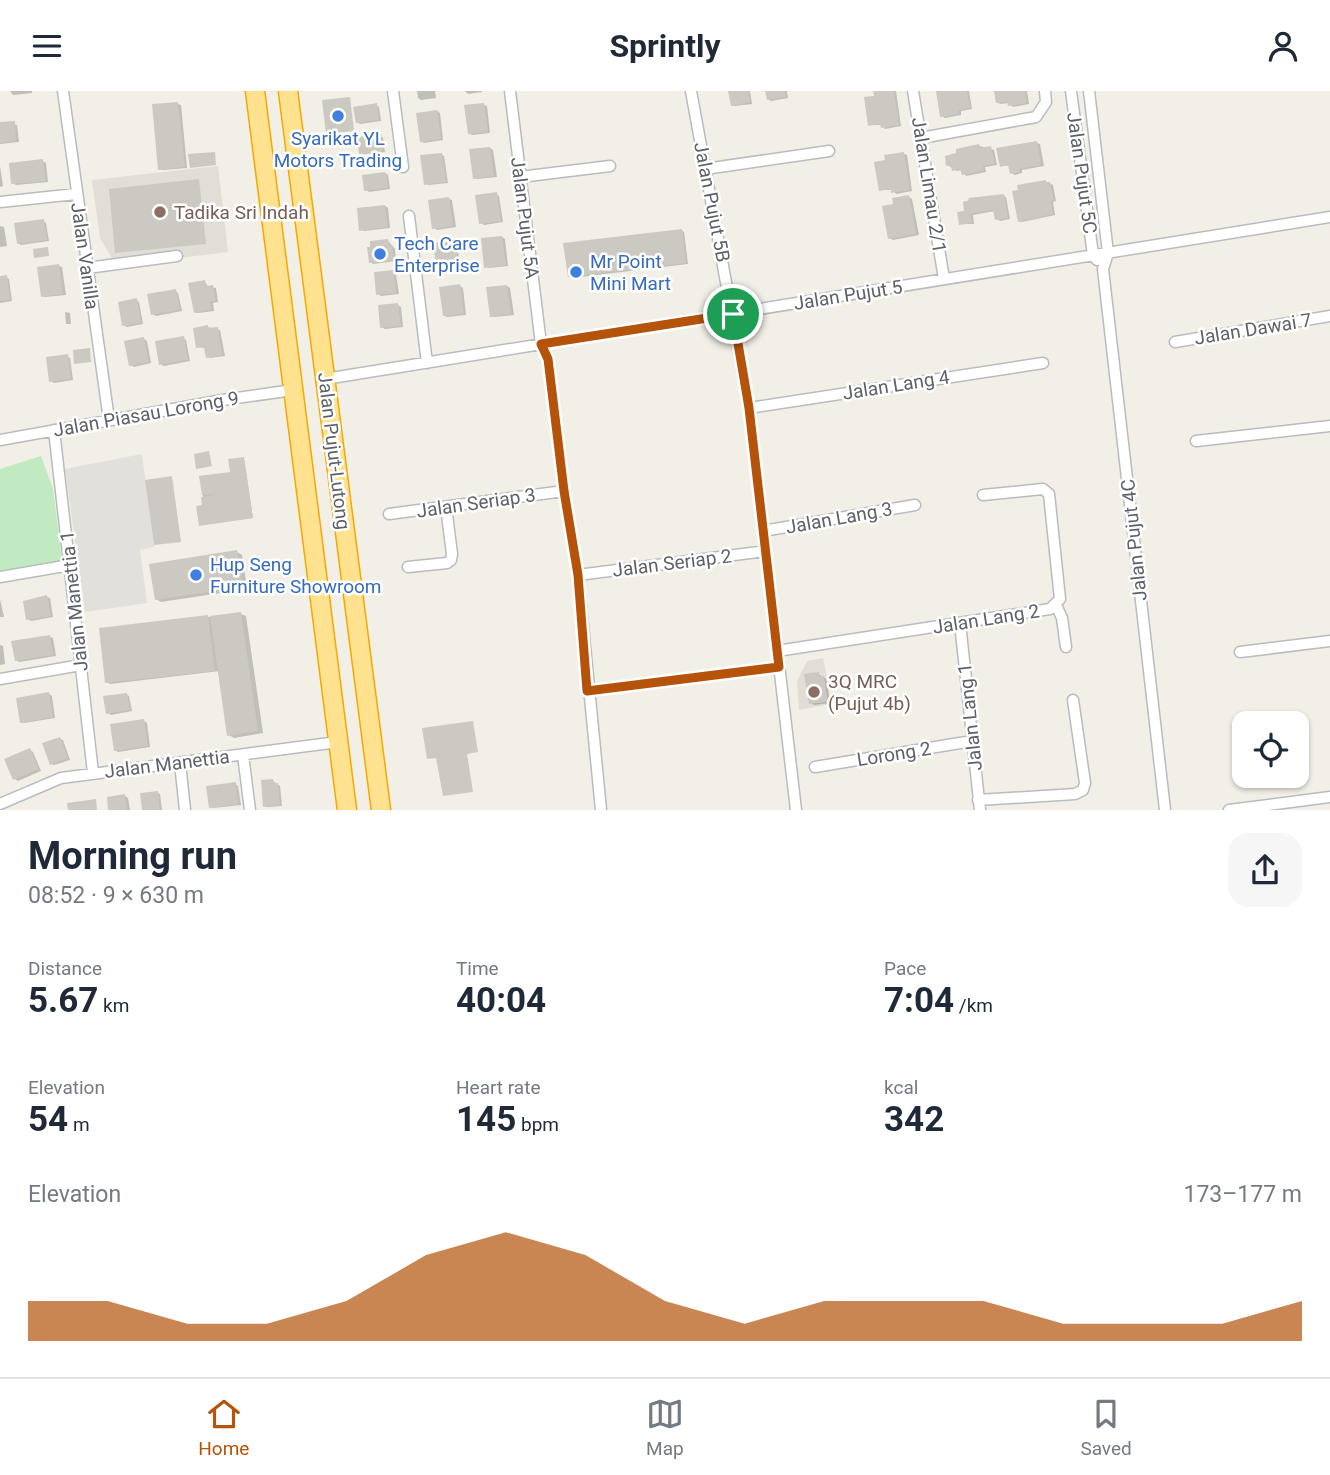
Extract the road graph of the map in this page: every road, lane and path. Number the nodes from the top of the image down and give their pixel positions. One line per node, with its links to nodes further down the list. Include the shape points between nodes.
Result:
1 (63, 91): 17 (street, Jalan Vanilla)
2 (256, 91): 34 (highway, Jalan Pujut-Lutong)
3 (288, 91): 33 (highway, Jalan Pujut-Lutong)
4 (393, 91): 14 (street)
5 (510, 91): 16 (street, Jalan Pujut 5A)
6 (691, 91): 15 (street, Jalan Pujut 5B)
7 (914, 91): 11 (street, Jalan Limau 2/1)
8 (1045, 91): 11 (street, via 1046,102 1036,117)
9 (1071, 91): 22 (street, Jalan Pujut 5C)
10 (1088, 91): 21 (street, Jalan Pujut 5C)
11 (922, 138): 26 (street, Jalan Limau 2/1)
12 (829, 151): 15 (street)
13 (610, 166): 16 (street)
14 (403, 167)
15 (705, 169): 27 (street, Jalan Pujut 5B)
16 (520, 177): 30 (street, Jalan Pujut 5A)
17 (76, 194): 18 (street); 24 (street, Jalan Vanilla)
18 (0, 202)
19 (409, 216): 31 (street)
20 (1330, 217): 21 (street, Jalan Pujut 5)
21 (1108, 253): 22 (street, Jalan Pujut 5); 25 (street)
22 (1093, 255): 25 (street); 26 (street, Jalan Pujut 5)
23 (177, 256): 24 (street)
24 (87, 268): 36 (street, Jalan Vanilla)
25 (1104, 269): 78 (street, Jalan Pujut 4C)
26 (944, 279): 27 (street, Jalan Pujut 5)
27 (733, 314): 30 (street, Jalan Pujut 5); 35 (street, Jalan Pujut 5B)
28 (1330, 316): 29 (street, Jalan Dawai 7)
29 (1175, 342)
30 (541, 344): 31 (street, Jalan Pujut 5); 41 (street, Jalan Pujut 5A, via 548,359)
31 (428, 363): 33 (street, Jalan Pujut 5)
32 (1043, 363): 35 (street, Jalan Lang 4)
33 (324, 379): 75 (highway, Jalan Pujut-Lutong)
34 (293, 390): 36 (street, Jalan Piasau Lorong 9); 64 (highway, Jalan Pujut-Lutong)
35 (749, 408): 46 (street, Jalan Pujut 5B)
36 (109, 420): 38 (street, Jalan Piasau Lorong 9)
37 (1330, 426): 40 (street)
38 (54, 430): 39 (street, Jalan Piasau Lorong 9); 48 (street, Jalan Manettia 1)
39 (0, 440)
40 (1196, 441)
41 (564, 491): 44 (street, Jalan Seriap 3); 50 (street, Jalan Pujut 5A)
42 (983, 495): 52 (street, Jalan Lang 2, via 1043,489 1049,494 1060,599)
43 (915, 505): 46 (street, Jalan Lang 3)
44 (446, 507): 45 (street, Jalan Seriap 3); 49 (street, via 451,560)
45 (389, 514)
46 (763, 531): 47 (street, Jalan Pujut 5B)
47 (766, 551): 50 (street, Jalan Seriap 2); 56 (street, Jalan Pujut 5B)
48 (70, 565): 51 (street); 58 (street, Jalan Manettia 1)
49 (408, 567)
50 (578, 575): 61 (street, Jalan Pujut 5A)
51 (0, 577)
52 (1056, 605): 53 (street, Jalan Lang 2); 55 (street)
53 (960, 623): 56 (street, Jalan Lang 2); 63 (street, Jalan Lang 1)
54 (1330, 641): 57 (street)
55 (1066, 647)
56 (778, 651): 59 (street, Jalan Pujut 5B)
57 (1240, 652)
58 (81, 665): 60 (street); 68 (street, Jalan Manettia 1)
59 (779, 667): 61 (street); 77 (street, Jalan Pujut 5B)
60 (0, 679)
61 (587, 691): 76 (street, Jalan Pujut 5A)
62 (1073, 700): 71 (street, via 1083,790)
63 (972, 741): 67 (street, Lorong 2); 71 (street, Jalan Lang 1)
64 (338, 742): 65 (street, Jalan Manettia); 74 (highway, Jalan Pujut-Lutong)
65 (243, 755): 66 (street, Jalan Manettia); 73 (street)
66 (180, 764): 68 (street, Jalan Manettia); 72 (street)
67 (815, 767)
68 (93, 773): 70 (street, Jalan Manettia, via 61,778)
69 (1330, 797): 79 (street)
70 (0, 804)
71 (979, 805)
72 (185, 810)
73 (250, 810)
74 (347, 810)
75 (381, 810)
76 (601, 810)
77 (796, 810)
78 (1165, 810)
79 (1229, 810)

